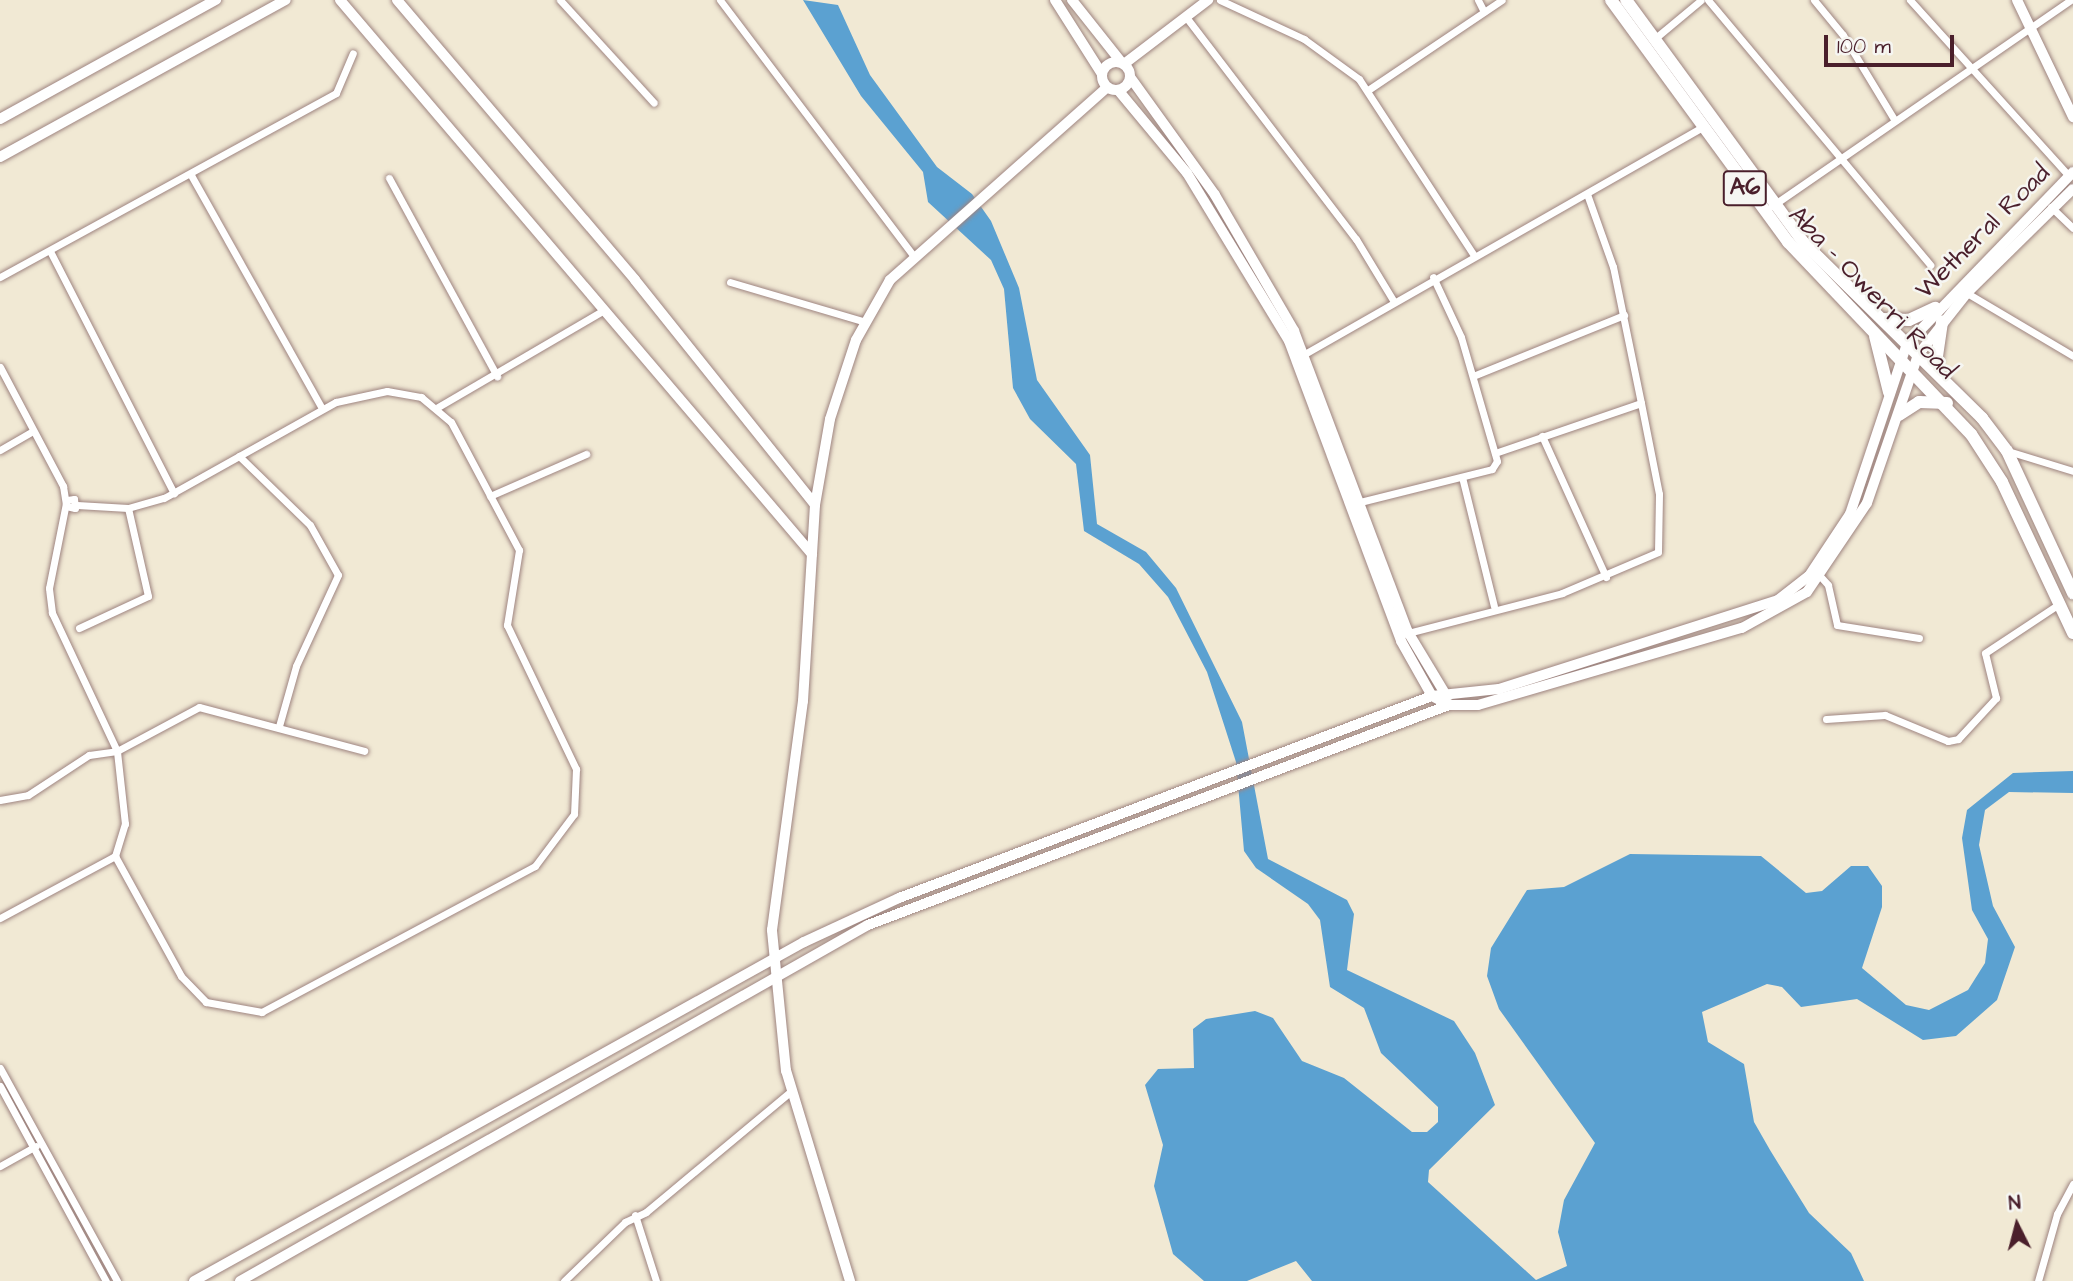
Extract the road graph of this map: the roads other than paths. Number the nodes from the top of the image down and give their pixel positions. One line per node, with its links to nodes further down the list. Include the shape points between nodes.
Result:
1 (216, 0): 37 (main road)
2 (286, 0): 41 (main road)
3 (340, 0): 61 (main road)
4 (397, 0): 96 (main road, via 602,240)
5 (560, 0): 35 (street)
6 (720, 0): 52 (street)
7 (1055, 0): 30 (main road)
8 (1072, 0): 28 (main road)
9 (1208, 0): 24 (main road)
10 (1220, 0): 34 (street, via 1314,44)
11 (1478, 0): 23 (street)
12 (1502, 0): 23 (street)
13 (1611, 0): 26 (highway, Aba - Owerri Road / A6)
14 (1626, 0): 26 (highway, Aba - Owerri Road / A6)
15 (1701, 0): 26 (street)
16 (1708, 0): 40 (street)
17 (1814, 0): 22 (street)
18 (1828, 0): 22 (street)
19 (1910, 0): 29 (street)
20 (2017, 0): 25 (main road)
21 (2071, 0): 25 (street)
22 (1820, 7): 38 (street)
23 (1484, 12): 34 (street)
24 (1186, 17): 28 (main road); 59 (street, via 1356,239)
25 (2031, 29): 29 (street); 36 (main road)
26 (1649, 43): 39 (highway, Aba - Owerri Road / A6)
27 (353, 53): 43 (street, via 336,93)
28 (1123, 63): 30 (main road, via 1110,62); 31 (main road)
29 (1975, 71): 38 (street); 42 (street)
30 (1102, 74): 32 (main road)
31 (1130, 77): 33 (main road); 69 (main road, via 1215,195)
32 (1107, 87): 33 (main road); 52 (main road, via 982,200)
33 (1118, 90): 69 (main road, via 1187,173)
34 (1368, 90): 53 (street)
35 (654, 103)
36 (2073, 117)
37 (0, 119)
38 (1895, 121): 40 (street)
39 (1707, 124): 46 (street); 48 (highway, Aba - Owerri Road / A6)
40 (1837, 156): 48 (street); 54 (street)
41 (0, 157)
42 (2071, 174): 47 (main road, Wetheral Road)
43 (191, 175): 51 (street); 81 (street)
44 (389, 178): 75 (street)
45 (2073, 189): 49 (main road, Wetheral Road)
46 (1587, 194): 53 (street); 62 (street)
47 (2044, 200): 49 (street); 60 (main road, Wetheral Road)
48 (1769, 209): 63 (highway, Aba - Owerri Road / A6); 66 (highway, Aba - Owerri Road / A6)
49 (2052, 209): 50 (street); 58 (main road, Wetheral Road)
50 (2073, 228)
51 (51, 253): 55 (street); 92 (street)
52 (912, 254): 64 (main road)
53 (1473, 254): 56 (street)
54 (1930, 265)
55 (0, 277)
56 (1433, 277): 59 (street); 76 (street)
57 (730, 282): 64 (street)
58 (1967, 293): 65 (main road, Wetheral Road); 70 (street)
59 (1393, 300): 69 (street)
60 (1935, 308): 63 (highway, via 1909,320); 67 (main road, Wetheral Road)
61 (604, 310): 75 (street); 98 (main road)
62 (1624, 315): 76 (street); 78 (street)
63 (1881, 319): 67 (highway, Aba - Owerri Road / A6)
64 (866, 322): 96 (main road, via 830,419)
65 (1942, 322): 68 (main road, Wetheral Road); 74 (highway)
66 (1874, 332): 71 (highway, Aba - Owerri Road / A6); 77 (highway)
67 (1907, 344): 68 (highway, Aba - Owerri Road / A6); 71 (main road, Wetheral Road)
68 (1919, 355): 73 (main road, Wetheral Road); 74 (highway, Aba - Owerri Road / A6)
69 (1301, 356): 95 (main road)
70 (2073, 356)
71 (1902, 357): 73 (highway, Aba - Owerri Road / A6); 77 (main road, Wetheral Road)
72 (0, 367): 83 (street)
73 (1912, 369): 79 (highway, Aba - Owerri Road / A6); 82 (main road, Wetheral Road)
74 (1935, 370): 86 (highway, Aba - Owerri Road / A6)
75 (496, 376): 80 (street)
76 (1473, 376): 87 (street)
77 (1889, 392): 108 (main road, Wetheral Road, via 1850,514 1796,589 1737,618 1499,689)
78 (1641, 403): 84 (street); 99 (street, via 1658,494 1659,548 1651,559)
79 (1947, 403): 82 (highway, via 1919,402); 102 (highway, Aba - Owerri Road / A6, via 2002,482)
80 (438, 407): 81 (street, via 387,391); 93 (street)
81 (322, 408): 89 (street)
82 (1899, 415): 100 (main road, Wetheral Road, via 1867,503)
83 (33, 431): 85 (street); 94 (street)
84 (1542, 436): 87 (street); 99 (street)
85 (0, 450)
86 (2007, 451): 90 (street); 101 (highway, Aba - Owerri Road / A6)
87 (1495, 453): 91 (street, via 1492,469)
88 (586, 454): 93 (street)
89 (239, 456): 92 (street); 112 (street, via 310,525 338,575 296,666)
90 (2073, 471)
91 (1462, 477): 95 (street); 103 (street)
92 (174, 493): 97 (street)
93 (490, 496): 116 (street, via 519,550 507,625 576,769 575,814 535,866 262,1012 223,1010 189,985)
94 (70, 503): 97 (street); 113 (street, via 49,588 52,613)
95 (1356, 503): 106 (main road)
96 (816, 505): 98 (main road)
97 (128, 508): 104 (street, via 148,596)
98 (812, 554): 118 (main road, via 803,701 772,930)
99 (1606, 576): 103 (street)
100 (1820, 576): 107 (street, via 1828,585 1837,625); 110 (main road, Wetheral Road, via 1790,604 1742,628 1478,705)
101 (2073, 593)
102 (2059, 604): 105 (highway, Aba - Owerri Road / A6); 111 (street, via 1985,653 1996,698 1958,739 1885,715)
103 (1494, 606): 106 (street)
104 (79, 628)
105 (2073, 633)
106 (1404, 634): 108 (main road); 109 (main road)
107 (1919, 638)
108 (1447, 692): 109 (main road, Wetheral Road); 110 (main road)
109 (1432, 696): 110 (main road); 118 (main road, Wetheral Road, via 899,898 804,943)
110 (1448, 705): 119 (main road, via 908,908)
111 (1826, 719)
112 (279, 726): 113 (street, via 199,707); 114 (street)
113 (117, 751): 115 (street, via 89,754 28,795); 116 (street, via 127,800)
114 (364, 751)
115 (0, 800)
116 (115, 856): 117 (street)
117 (0, 918)
118 (775, 963): 119 (main road); 129 (main road, Wetheral Road)
119 (777, 981): 122 (main road); 130 (main road)
120 (0, 1068): 123 (street)
121 (0, 1086): 123 (street)
122 (791, 1091): 126 (street); 133 (main road)
123 (36, 1146): 124 (street); 127 (street); 128 (street)
124 (0, 1166)
125 (2073, 1184): 134 (street, via 2057,1214)
126 (635, 1215): 131 (street); 132 (street)
127 (106, 1281)
128 (117, 1281)
129 (194, 1281)
130 (240, 1281)
131 (564, 1281)
132 (656, 1281)
133 (850, 1281)
134 (2038, 1281)

